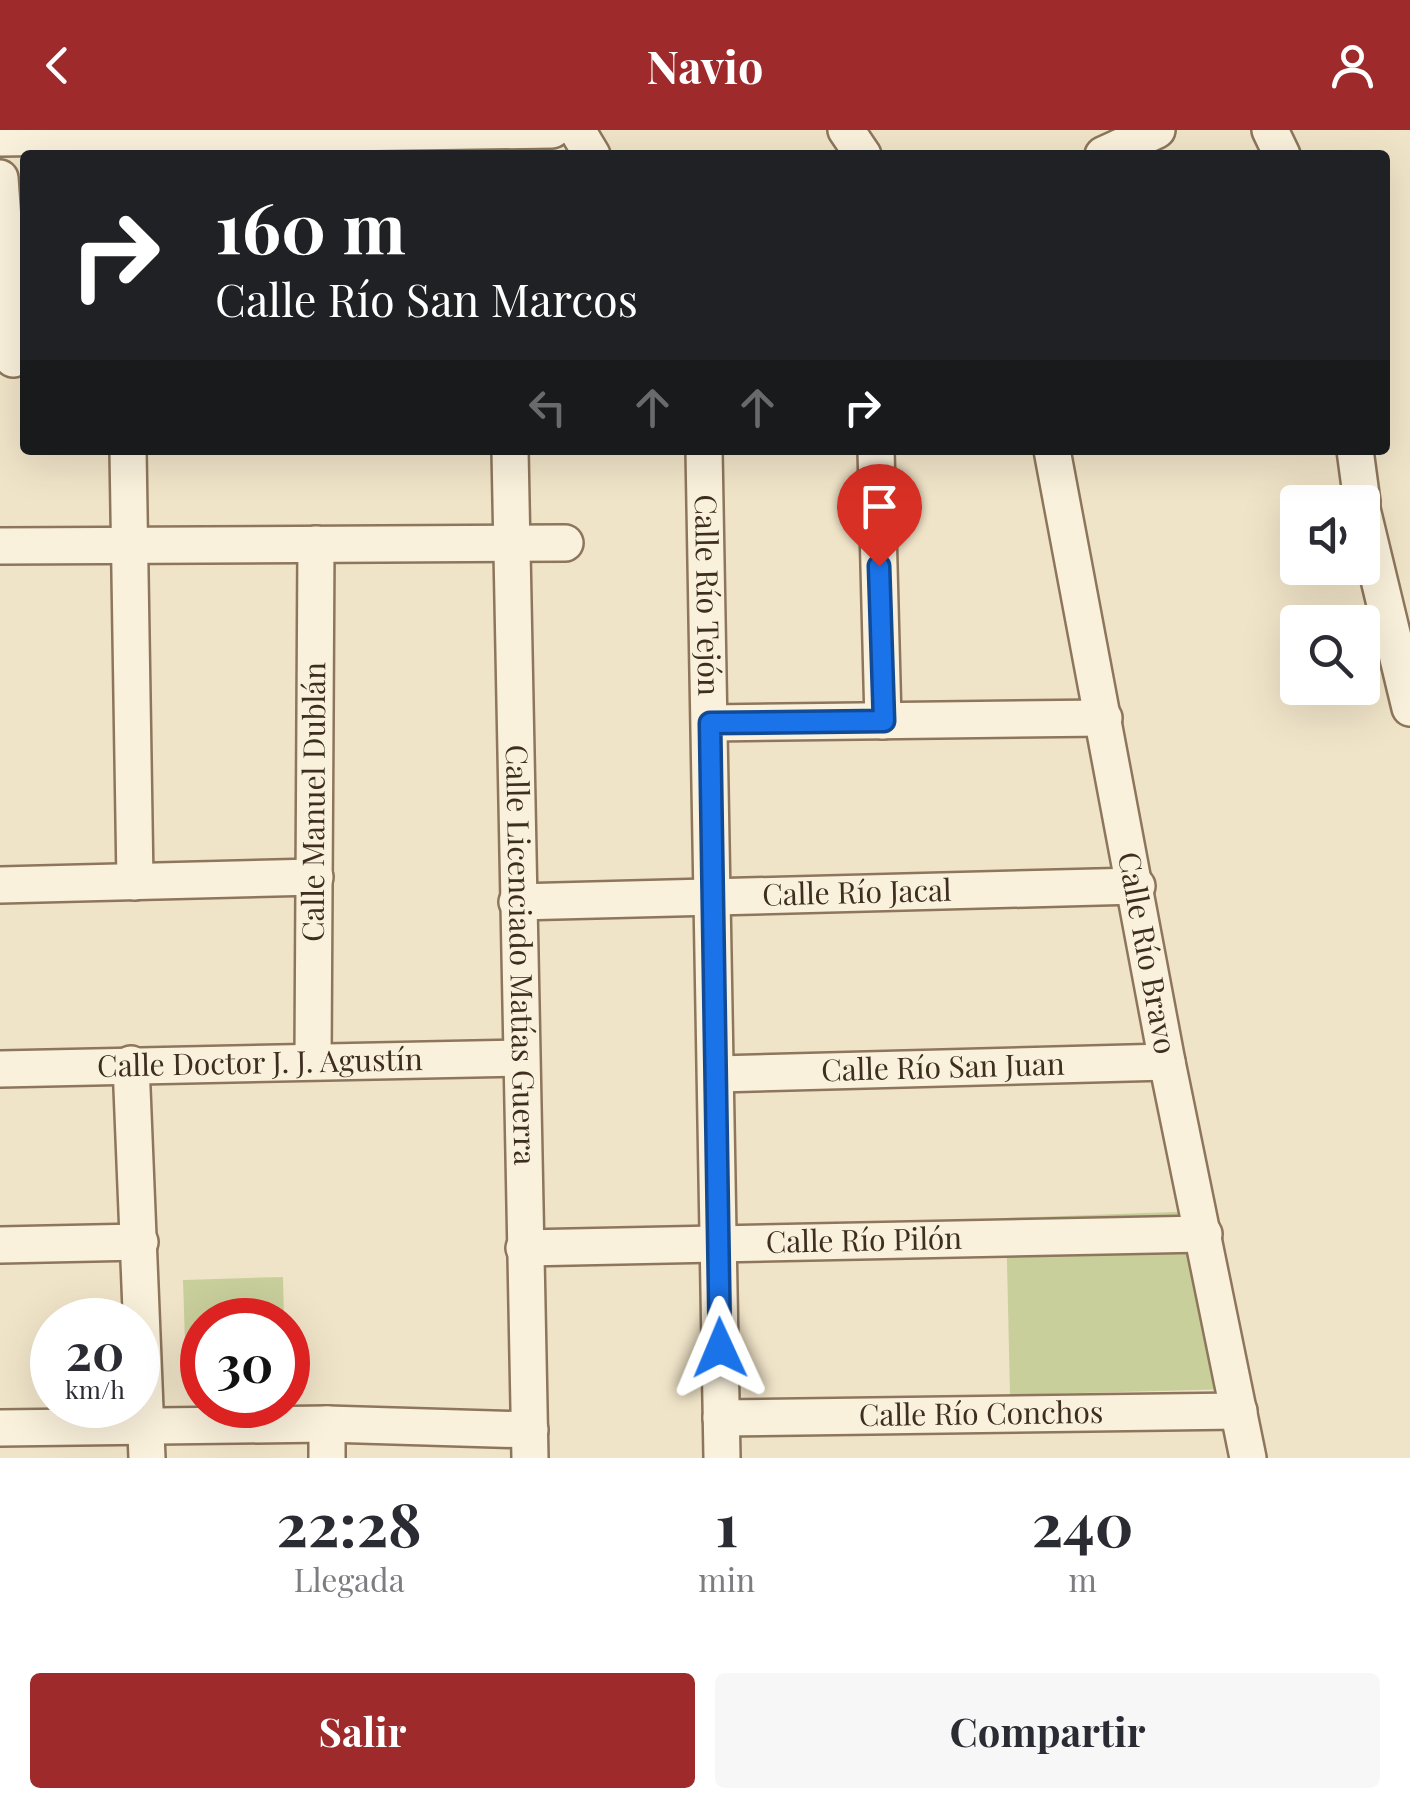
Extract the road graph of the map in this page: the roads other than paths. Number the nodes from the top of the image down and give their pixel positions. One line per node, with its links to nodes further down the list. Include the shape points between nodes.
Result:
1 (552, 130): 3 (street)
2 (1157, 130): 5 (street)
3 (181, 132): 4 (street)
4 (0, 138)
5 (1115, 150)
6 (0, 178): 7 (street)
7 (13, 360)
8 (128, 455): 16 (street)
9 (510, 455): 18 (street, Calle Licenciado Matías Guerra)
10 (704, 455): 24 (street, Calle Río Tejón)
11 (876, 455): 23 (street)
12 (1053, 455): 22 (street, Calle Río Bravo)
13 (1356, 455): 14 (street)
14 (1359, 485)
15 (565, 543): 18 (street)
16 (131, 544): 17 (street); 19 (street); 26 (street)
17 (316, 544): 18 (street); 25 (street, Calle Manuel Dublán)
18 (509, 544): 30 (street, Calle Licenciado Matías Guerra)
19 (0, 546)
20 (1380, 582): 21 (street)
21 (1410, 708)
22 (1104, 718): 23 (street); 28 (street, Calle Río Bravo)
23 (884, 721): 24 (street)
24 (710, 723): 29 (street, Calle Río Tejón)
25 (315, 877): 26 (street); 32 (street, Calle Manuel Dublán)
26 (135, 882): 27 (street)
27 (0, 885)
28 (1137, 886): 29 (street, Calle Río Jacal); 33 (street, Calle Río Bravo)
29 (712, 898): 30 (street, Calle Río Jacal); 36 (street, Calle Río Tejón)
30 (516, 902): 31 (street, Calle Licenciado Matías Guerra)
31 (519, 1058): 32 (street, Calle Doctor J. J. Agustín); 41 (street, Calle Licenciado Matías Guerra)
32 (313, 1060): 34 (street, Calle Doctor J. J. Agustín)
33 (1167, 1062): 36 (street, Calle Río San Juan); 37 (street, Calle Río Bravo)
34 (132, 1064): 35 (street, Calle Doctor J. J. Agustín); 38 (street)
35 (0, 1069)
36 (718, 1074): 39 (street, Calle Río Tejón)
37 (1204, 1234): 39 (street, Calle Río Pilón); 42 (street, Calle Río Bravo)
38 (140, 1242): 40 (street); 45 (street)
39 (718, 1244): 41 (street, Calle Río Pilón); 43 (street, Calle Río Tejón)
40 (0, 1245)
41 (524, 1248): 47 (street, Calle Licenciado Matías Guerra)
42 (1239, 1411): 43 (street, Calle Río Conchos); 49 (street, Calle Río Bravo)
43 (721, 1418): 48 (street, Calle Río Tejón)
44 (0, 1428): 45 (street)
45 (146, 1441): 46 (street)
46 (327, 1441): 47 (street)
47 (530, 1444)
48 (722, 1458)
49 (1248, 1458)

